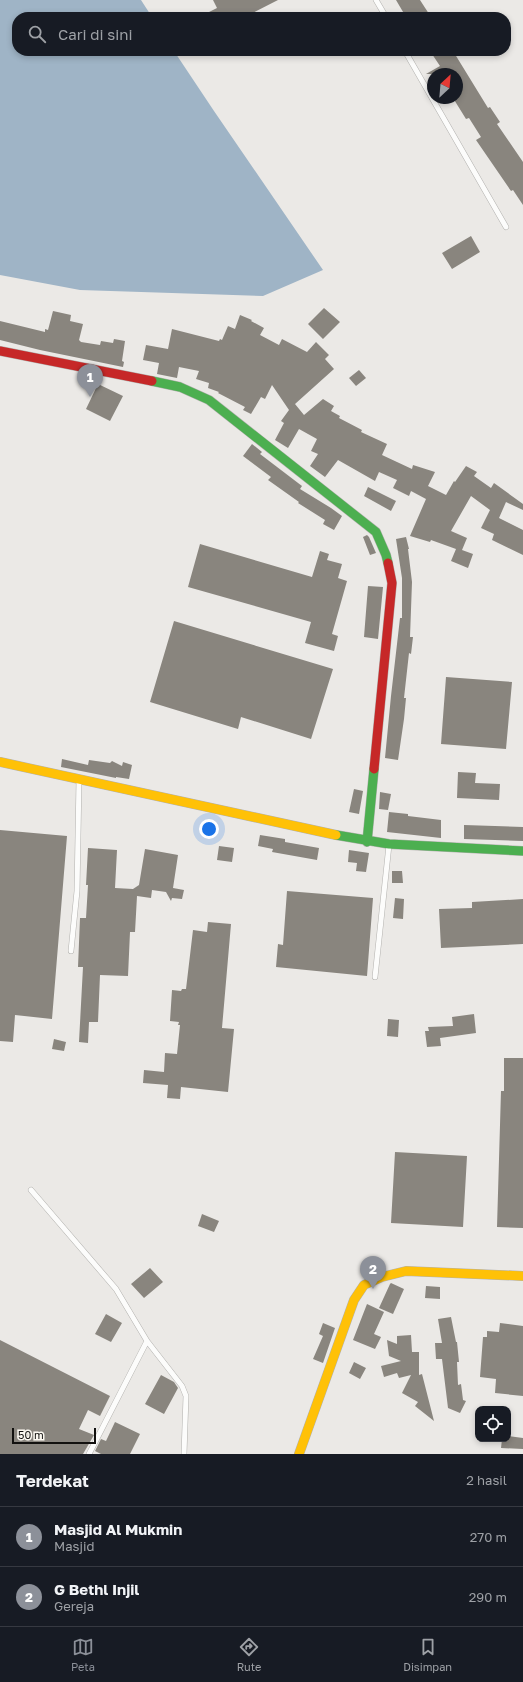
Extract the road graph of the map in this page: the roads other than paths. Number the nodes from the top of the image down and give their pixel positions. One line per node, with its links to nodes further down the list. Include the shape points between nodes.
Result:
1 (376, 0): 2 (lane)
2 (383, 12)
3 (408, 56): 4 (lane)
4 (506, 227)
5 (0, 351): 8 (street, via 180,387 209,400 376,532 386,555 392,582)
6 (0, 762): 7 (street)
7 (79, 780): 8 (street); 11 (lane, via 77,891)
8 (367, 842): 9 (street)
9 (390, 844): 10 (street); 12 (lane)
10 (523, 851)
11 (70, 952)
12 (375, 977)
13 (31, 1190): 15 (lane, via 116,1289)
14 (523, 1276): 18 (street, via 406,1271 364,1285 354,1300)
15 (148, 1341): 16 (lane); 17 (lane, via 182,1386 186,1396)
16 (89, 1454)
17 (184, 1454)
18 (299, 1454)

